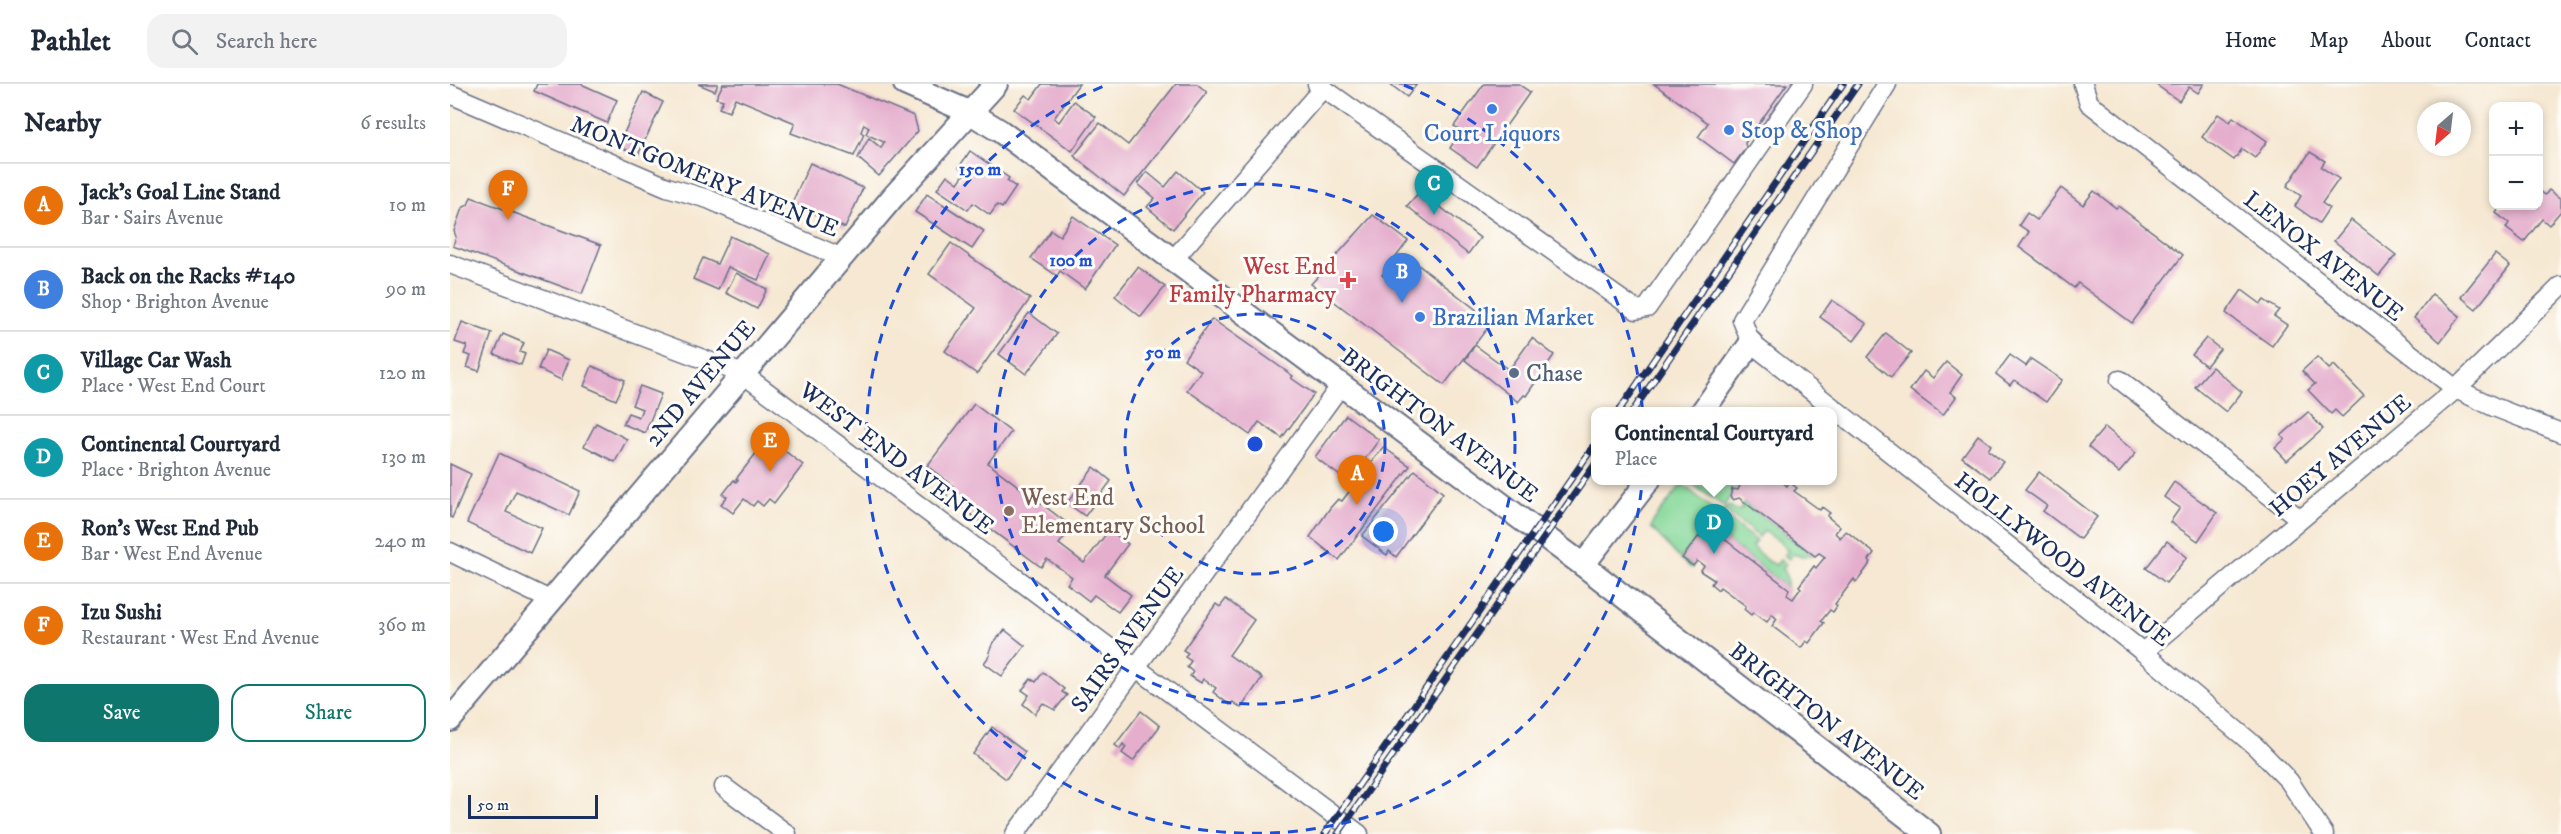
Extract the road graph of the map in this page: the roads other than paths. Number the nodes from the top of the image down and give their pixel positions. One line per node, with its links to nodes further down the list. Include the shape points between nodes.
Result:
1 (905, 84): 8 (street, BRIGHTON AVENUE)
2 (996, 84): 8 (street, 2ND AVENUE)
3 (1803, 84): 6 (street, via 1647,308 1636,310)
4 (1887, 84): 13 (street, via 1742,320)
5 (2083, 84): 17 (street, LENOX AVENUE, via 2089,103)
6 (1320, 86): 10 (street)
7 (450, 94): 9 (street, MONTGOMERY AVENUE)
8 (969, 112): 9 (street, 2ND AVENUE); 10 (street, BRIGHTON AVENUE)
9 (842, 258): 14 (street, 2ND AVENUE)
10 (1173, 260): 16 (street, BRIGHTON AVENUE)
11 (450, 264): 14 (street, WEST END AVENUE)
12 (2561, 286): 17 (street, HOEY AVENUE)
13 (1751, 343): 18 (street); 19 (street, HOLLYWOOD AVENUE)
14 (743, 374): 26 (street, 2ND AVENUE); 28 (street, WEST END AVENUE)
15 (2120, 380): 23 (street)
16 (1341, 386): 25 (street, BRIGHTON AVENUE); 28 (street, SAIRS AVENUE)
17 (2457, 388): 21 (street, LENOX AVENUE); 23 (street, HOEY AVENUE)
18 (1705, 407)
19 (1832, 407)
20 (1837, 411): 27 (street, HOLLYWOOD AVENUE)
21 (2561, 434)
22 (1645, 485): 25 (street)
23 (2300, 519): 27 (street, HOEY AVENUE)
24 (450, 552): 26 (street)
25 (1583, 565): 35 (street, BRIGHTON AVENUE)
26 (552, 601): 29 (street, 2ND AVENUE)
27 (2143, 652): 36 (street, HOLLYWOOD AVENUE, via 2255,746 2289,781)
28 (1137, 667): 33 (street, SAIRS AVENUE); 34 (street, WEST END AVENUE)
29 (450, 720)
30 (724, 787): 31 (street)
31 (763, 827): 32 (street)
32 (787, 834)
33 (1015, 834)
34 (1359, 834)
35 (1929, 834)
36 (2324, 834)

